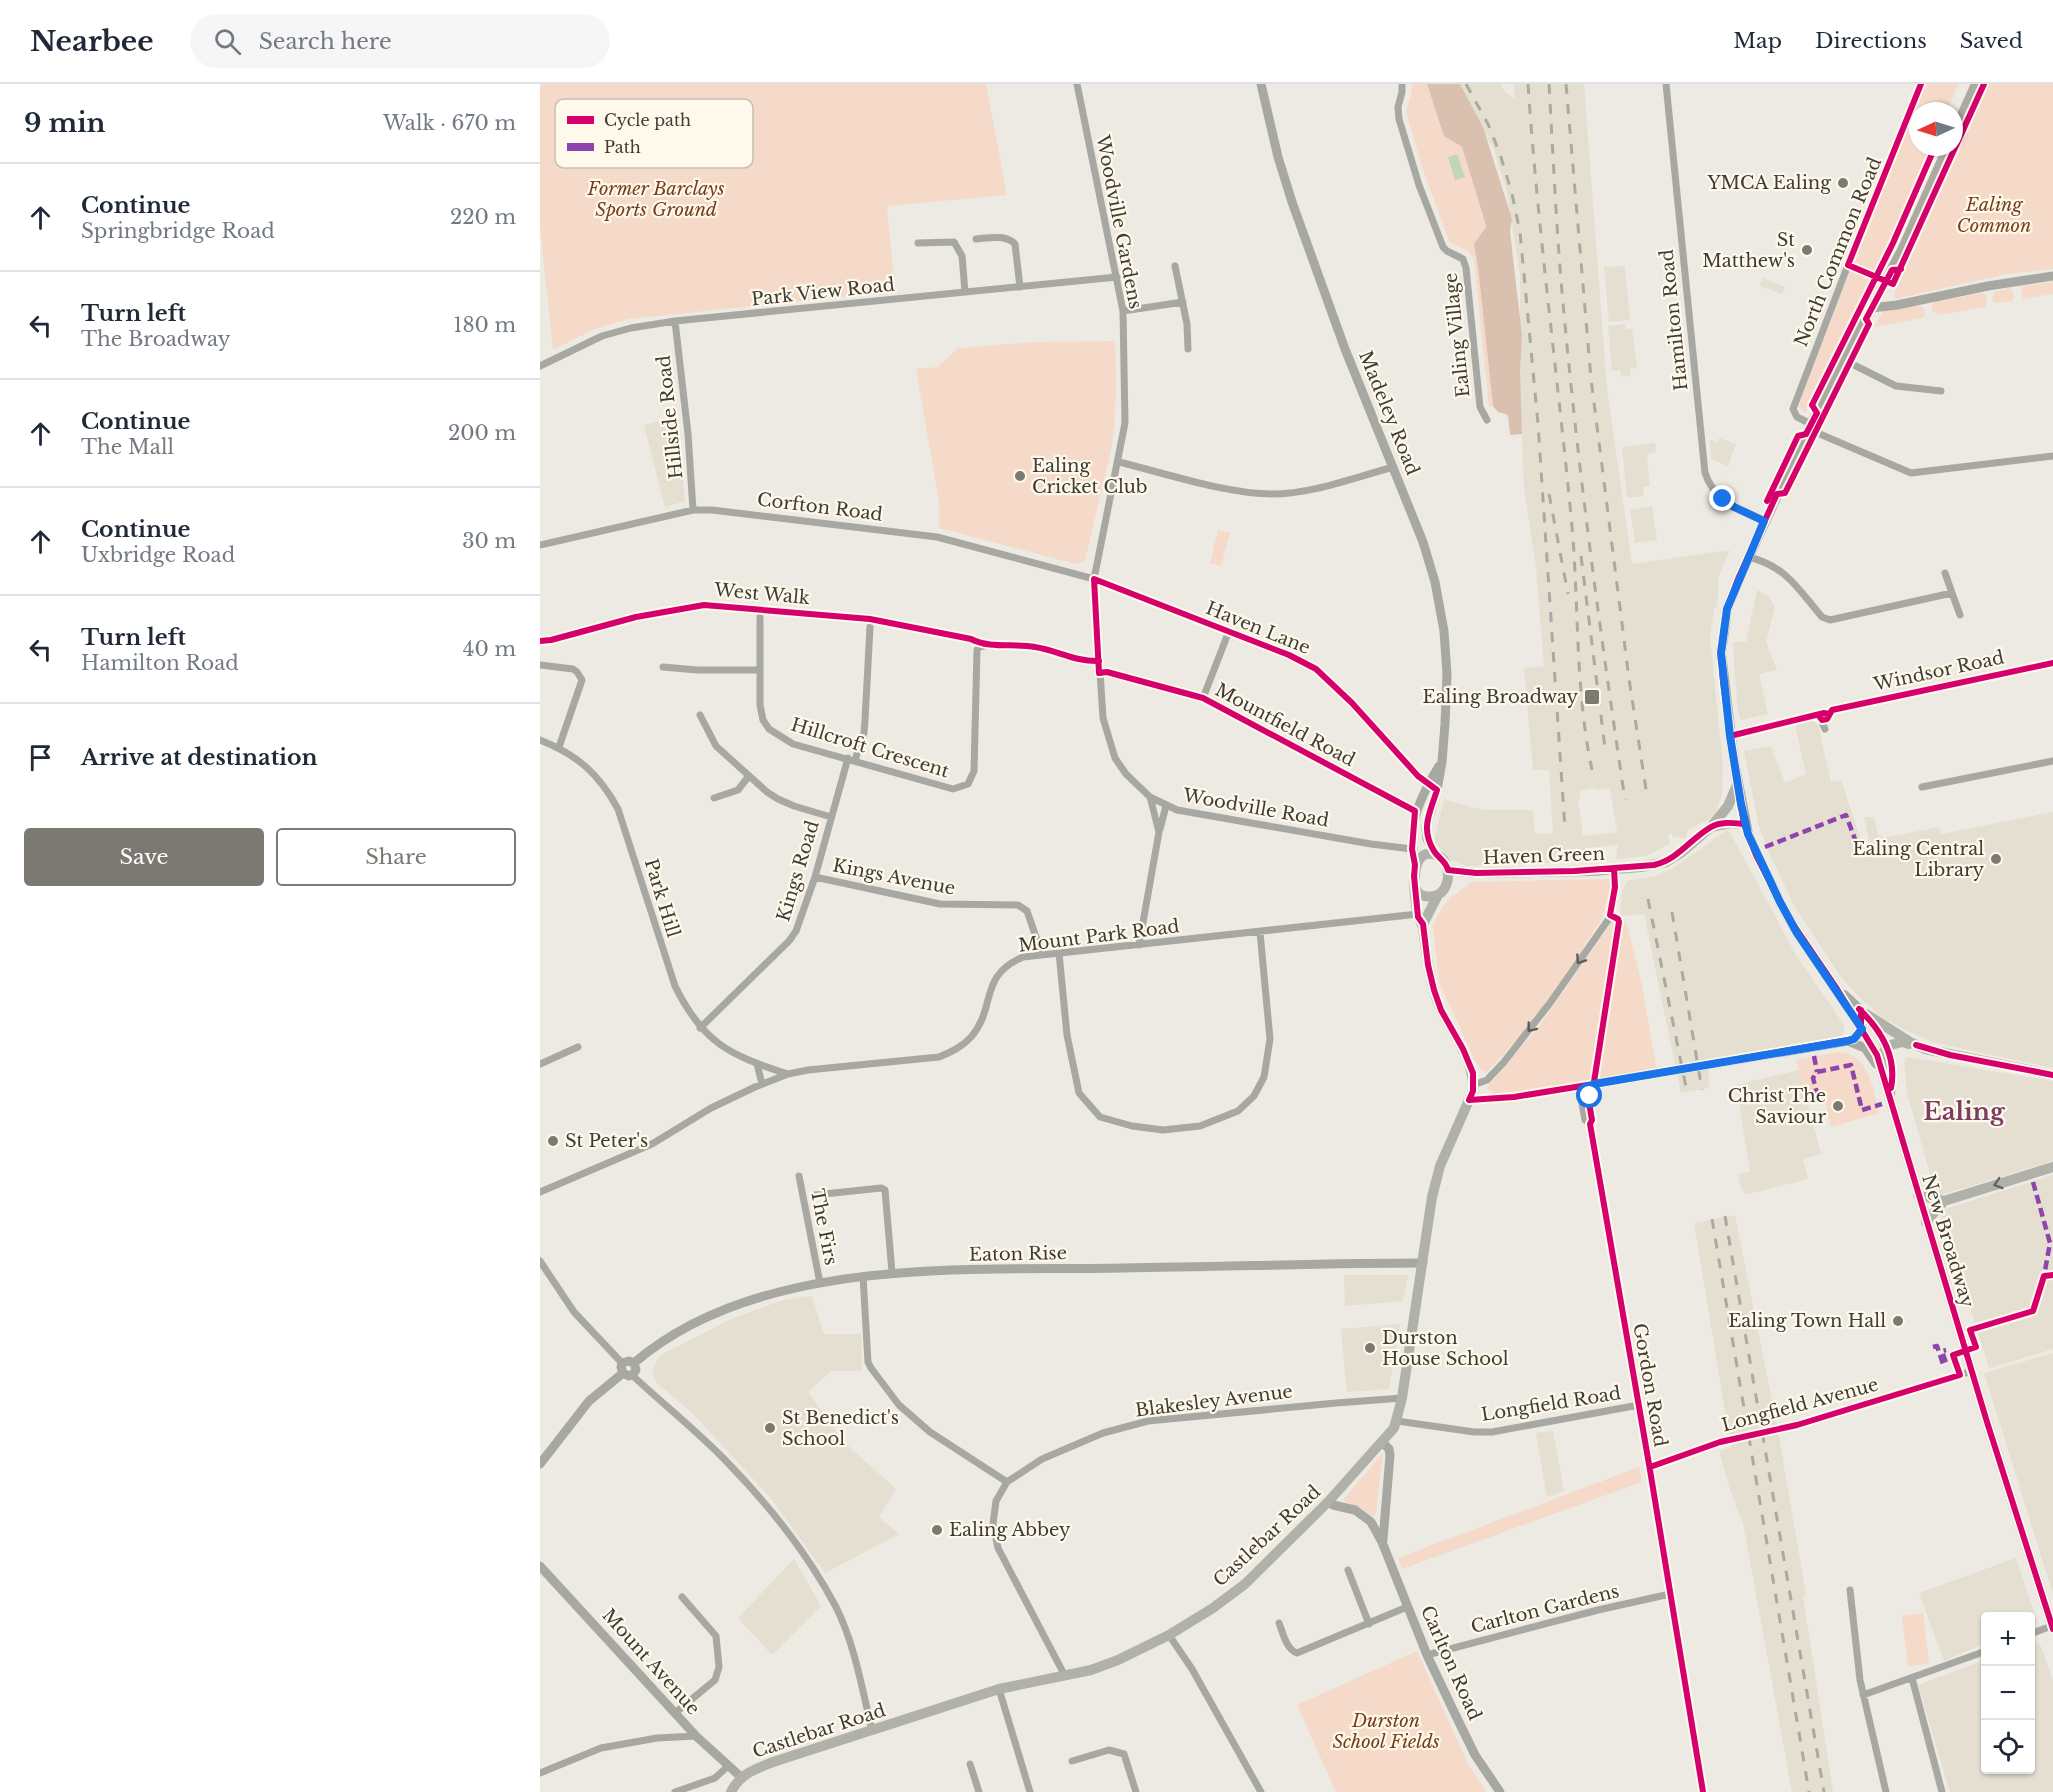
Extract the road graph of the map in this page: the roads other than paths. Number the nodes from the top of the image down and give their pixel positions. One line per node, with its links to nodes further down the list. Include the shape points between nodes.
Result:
1 (1077, 84): 13 (street, Woodville Gardens)
2 (1261, 84): 28 (street, Madeley Road, via 1292,202 1345,349)
3 (1402, 84): 24 (street, Ealing Village, via 1399,116 1419,185 1443,247 1463,259 1466,268 1480,407)
4 (1665, 84): 30 (street, Hamilton Road, via 1705,473 1710,486 1727,503)
5 (1921, 84): 25 (street, North Common Road, via 1793,408 1797,417)
6 (1976, 84): 7 (main road)
7 (1963, 113)
8 (1944, 156): 17 (main road)
9 (976, 239): 14 (street, via 1003,237 1015,244)
10 (918, 243): 15 (street, via 954,242 962,256)
11 (1175, 267): 16 (street)
12 (2053, 276): 17 (street)
13 (1117, 277): 14 (street, Park View Road); 18 (street, Woodville Gardens)
14 (1020, 287): 15 (street, Park View Road)
15 (965, 292): 19 (street, Park View Road)
16 (1183, 302): 18 (street); 20 (street)
17 (1872, 308): 21 (main road)
18 (1123, 311): 27 (street, Woodville Gardens, via 1125,423)
19 (675, 321): 22 (street, Park View Road, via 602,336); 29 (street, Hillside Road)
20 (1188, 349)
21 (1844, 360): 23 (street, via 1896,386); 25 (main road)
22 (540, 366)
23 (1941, 391)
24 (1487, 420)
25 (1810, 427): 26 (street, via 1911,473); 30 (main road)
26 (2053, 456)
27 (1119, 462): 28 (street, via 1217,486 1272,494 1316,488); 34 (street, Woodville Gardens)
28 (1394, 467): 55 (street, Madeley Road, via 1426,552 1444,631 1447,674)
29 (693, 510): 31 (street, Corfton Road); 34 (street, Corfton Road, via 937,537)
30 (1764, 521): 32 (main road)
31 (540, 545)
32 (1747, 560): 35 (street, via 1765,561 1783,572 1822,617 1830,620); 50 (main road, via 1727,609 1721,653)
33 (1945, 573): 35 (street)
34 (1094, 579): 39 (street, Haven Lane); 40 (street, Woodville Road)
35 (1952, 593): 36 (street)
36 (1960, 615)
37 (760, 617): 44 (street, Hillcroft Crescent)
38 (870, 627): 53 (street, Kings Road, via 864,733)
39 (1229, 632): 46 (street); 57 (street, Haven Lane, via 1289,654 1316,669)
40 (1098, 661): 45 (street, Woodville Road); 53 (street, Hillcroft Crescent, via 1034,646 979,647 974,771 969,784 960,788)
41 (2053, 663): 47 (street, Windsor Road)
42 (540, 665): 52 (street, via 573,669 582,680)
43 (663, 667): 44 (street)
44 (760, 670): 53 (street, Hillcroft Crescent, via 760,705 769,729 793,744)
45 (1100, 673): 46 (street, Mountfield Road); 61 (street, Woodville Road, via 1103,718 1116,758)
46 (1203, 698): 64 (street, Mountfield Road)
47 (1832, 710)
48 (700, 716): 56 (street, via 716,746)
49 (1825, 729): 50 (street, via 1819,716 1814,716)
50 (1730, 736): 58 (main road)
51 (540, 740): 52 (street, Park Hill)
52 (559, 747): 84 (street, Park Hill, via 595,774 618,809 675,986)
53 (851, 759): 65 (street, Kings Road)
54 (2053, 761): 59 (street)
55 (1442, 762): 57 (street, Madeley Road); 60 (street, Madeley Road)
56 (748, 777): 62 (street, via 738,790); 65 (street, via 778,800)
57 (1428, 784): 60 (street, Haven Lane); 64 (street, Madeley Road)
58 (1737, 785): 66 (main road); 67 (main road, via 1728,806)
59 (1922, 787)
60 (1437, 790): 70 (street, Madeley Road, via 1426,832)
61 (1150, 797): 63 (street, Woodville Road); 68 (street)
62 (714, 798)
63 (1166, 806): 68 (street); 69 (street, Woodville Road)
64 (1415, 811): 69 (street, Madeley Road)
65 (831, 817): 74 (street, Kings Road)
66 (1744, 824): 67 (main road); 82 (main road, via 1784,909)
67 (1711, 827): 72 (main road, via 1666,862)
68 (1159, 832): 79 (street)
69 (1412, 849): 71 (street, Madeley Road)
70 (1436, 854): 71 (main road, via 1422,856); 73 (main road)
71 (1415, 865): 75 (main road)
72 (1614, 868): 73 (main road, Haven Green, via 1476,873); 96 (street, Haven Green, one-way to 96, via 1613,907 1608,920 1504,1062 1487,1080)
73 (1448, 870): 76 (main road, via 1446,886)
74 (815, 877): 81 (street, Kings Avenue, via 940,904 1018,905 1027,911); 84 (street, Kings Road, via 789,942)
75 (1416, 889): 76 (main road, via 1422,896); 77 (main road)
76 (1437, 897): 77 (main road)
77 (1420, 919): 78 (street, Mount Park Road); 96 (main road, via 1434,990 1468,1060)
78 (1260, 932): 79 (street, Mount Park Road); 80 (street, via 1270,1040 1264,1077 1254,1096 1238,1111 1200,1126 1163,1130 1100,1117 1079,1093 1067,1035)
79 (1139, 945): 80 (street, Mount Park Road)
80 (1059, 953): 81 (street, Mount Park Road)
81 (1042, 954): 93 (street, Mount Park Road, via 1023,957 1000,970 982,1020 971,1038 956,1050 939,1057)
82 (1837, 989): 83 (main road); 85 (main road, New Broadway)
83 (1861, 1010): 85 (street); 87 (main road); 88 (main road)
84 (700, 1028): 91 (street, Park Hill, via 736,1056)
85 (1862, 1029): 86 (street); 92 (main road, New Broadway)
86 (1848, 1041): 97 (street); 98 (street, via 1865,1048 1872,1056)
87 (1916, 1045): 88 (main road, via 1902,1042); 94 (main road)
88 (1887, 1046): 92 (main road, via 1881,1058); 98 (main road, New Broadway, via 1893,1077)
89 (578, 1047): 90 (street)
90 (540, 1064)
91 (757, 1064): 93 (street, Park Hill); 95 (street)
92 (1882, 1069): 98 (main road, New Broadway)
93 (788, 1074): 95 (street, Mount Park Road)
94 (2053, 1075)
95 (762, 1084): 102 (street, Mount Park Road, via 711,1108 652,1144)
96 (1473, 1086): 99 (main road, Castlebar Road)
97 (1579, 1087): 99 (street); 115 (street, Gordon Road, via 1585,1120 1590,1124)
98 (1888, 1093): 104 (main road, New Broadway)
99 (1469, 1100): 108 (main road, Castlebar Road, via 1440,1166)
100 (2053, 1167): 105 (main road, one-way to 105)
101 (799, 1176): 111 (street, The Firs)
102 (540, 1192)
103 (815, 1195): 109 (street, via 885,1190)
104 (1918, 1195): 105 (main road); 106 (main road, New Broadway)
105 (1944, 1200): 106 (main road)
106 (1926, 1222): 113 (main road, New Broadway)
107 (540, 1261): 112 (street, via 574,1312)
108 (1423, 1263): 109 (street, Eaton Rise); 114 (main road, Castlebar Road)
109 (892, 1272): 110 (street, Eaton Rise)
110 (863, 1276): 111 (street, Eaton Rise); 120 (street, via 871,1368 899,1405 930,1432)
111 (820, 1283): 112 (street, Eaton Rise, via 723,1310 670,1335 634,1363 636,1370)
112 (626, 1371): 118 (street, via 589,1401); 143 (street, via 726,1461 788,1533 837,1609 855,1657)
113 (1972, 1371): 119 (street, Longfield Avenue, via 1774,1431 1728,1440); 133 (main road, New Broadway)
114 (1402, 1398): 116 (main road, Castlebar Road); 120 (street, Blakesley Avenue, via 1148,1421 1103,1433 1052,1455)
115 (1639, 1405): 116 (street, Longfield Road, via 1492,1432); 119 (street, Gordon Road)
116 (1397, 1421): 117 (main road, Castlebar Road)
117 (1382, 1442): 121 (main road, Castlebar Road); 122 (street, Carlton Road, via 1390,1455)
118 (540, 1464)
119 (1650, 1467): 128 (street, Gordon Road)
120 (1007, 1482): 138 (street, via 996,1501 993,1524 998,1548)
121 (1328, 1502): 123 (street, via 1355,1510); 135 (main road, Castlebar Road, via 1245,1584)
122 (1383, 1518): 123 (street); 124 (street, Carlton Road)
123 (1371, 1522): 124 (street, Carlton Road)
124 (1383, 1542): 130 (street, Carlton Road)
125 (540, 1566): 142 (street, Mount Avenue)
126 (1348, 1570): 132 (street)
127 (1850, 1590): 141 (street)
128 (1670, 1594): 137 (street, Carlton Gardens); 157 (street, Gordon Road)
129 (682, 1597): 142 (street, via 716,1636 719,1667 715,1680)
130 (1407, 1607): 132 (street); 137 (street, Carlton Road)
131 (1279, 1623): 132 (street, via 1289,1647 1297,1653)
132 (1369, 1624)
133 (2053, 1628): 134 (street)
134 (2035, 1633)
135 (1168, 1635): 138 (main road, Castlebar Road, via 1091,1670); 155 (street, via 1192,1669)
136 (1981, 1653): 139 (street)
137 (1427, 1655): 156 (street, Carlton Road, via 1475,1755)
138 (1065, 1676): 140 (main road, Castlebar Road)
139 (1912, 1678): 141 (street); 159 (street)
140 (999, 1689): 143 (main road, Castlebar Road); 153 (street)
141 (1863, 1695): 158 (street)
142 (675, 1713): 144 (street, Mount Avenue)
143 (872, 1730): 149 (main road, Castlebar Road, via 773,1762)
144 (696, 1736): 147 (street, Mount Avenue); 148 (street, via 601,1748)
145 (1072, 1761): 154 (street, via 1109,1750 1124,1754)
146 (970, 1764): 152 (street)
147 (728, 1766): 149 (street, Mount Avenue); 150 (street, via 715,1778)
148 (540, 1773)
149 (741, 1777): 151 (main road)
150 (675, 1792)
151 (731, 1792)
152 (979, 1792)
153 (1030, 1792)
154 (1137, 1792)
155 (1261, 1792)
156 (1500, 1792)
157 (1703, 1792)
158 (1886, 1792)
159 (1942, 1792)

